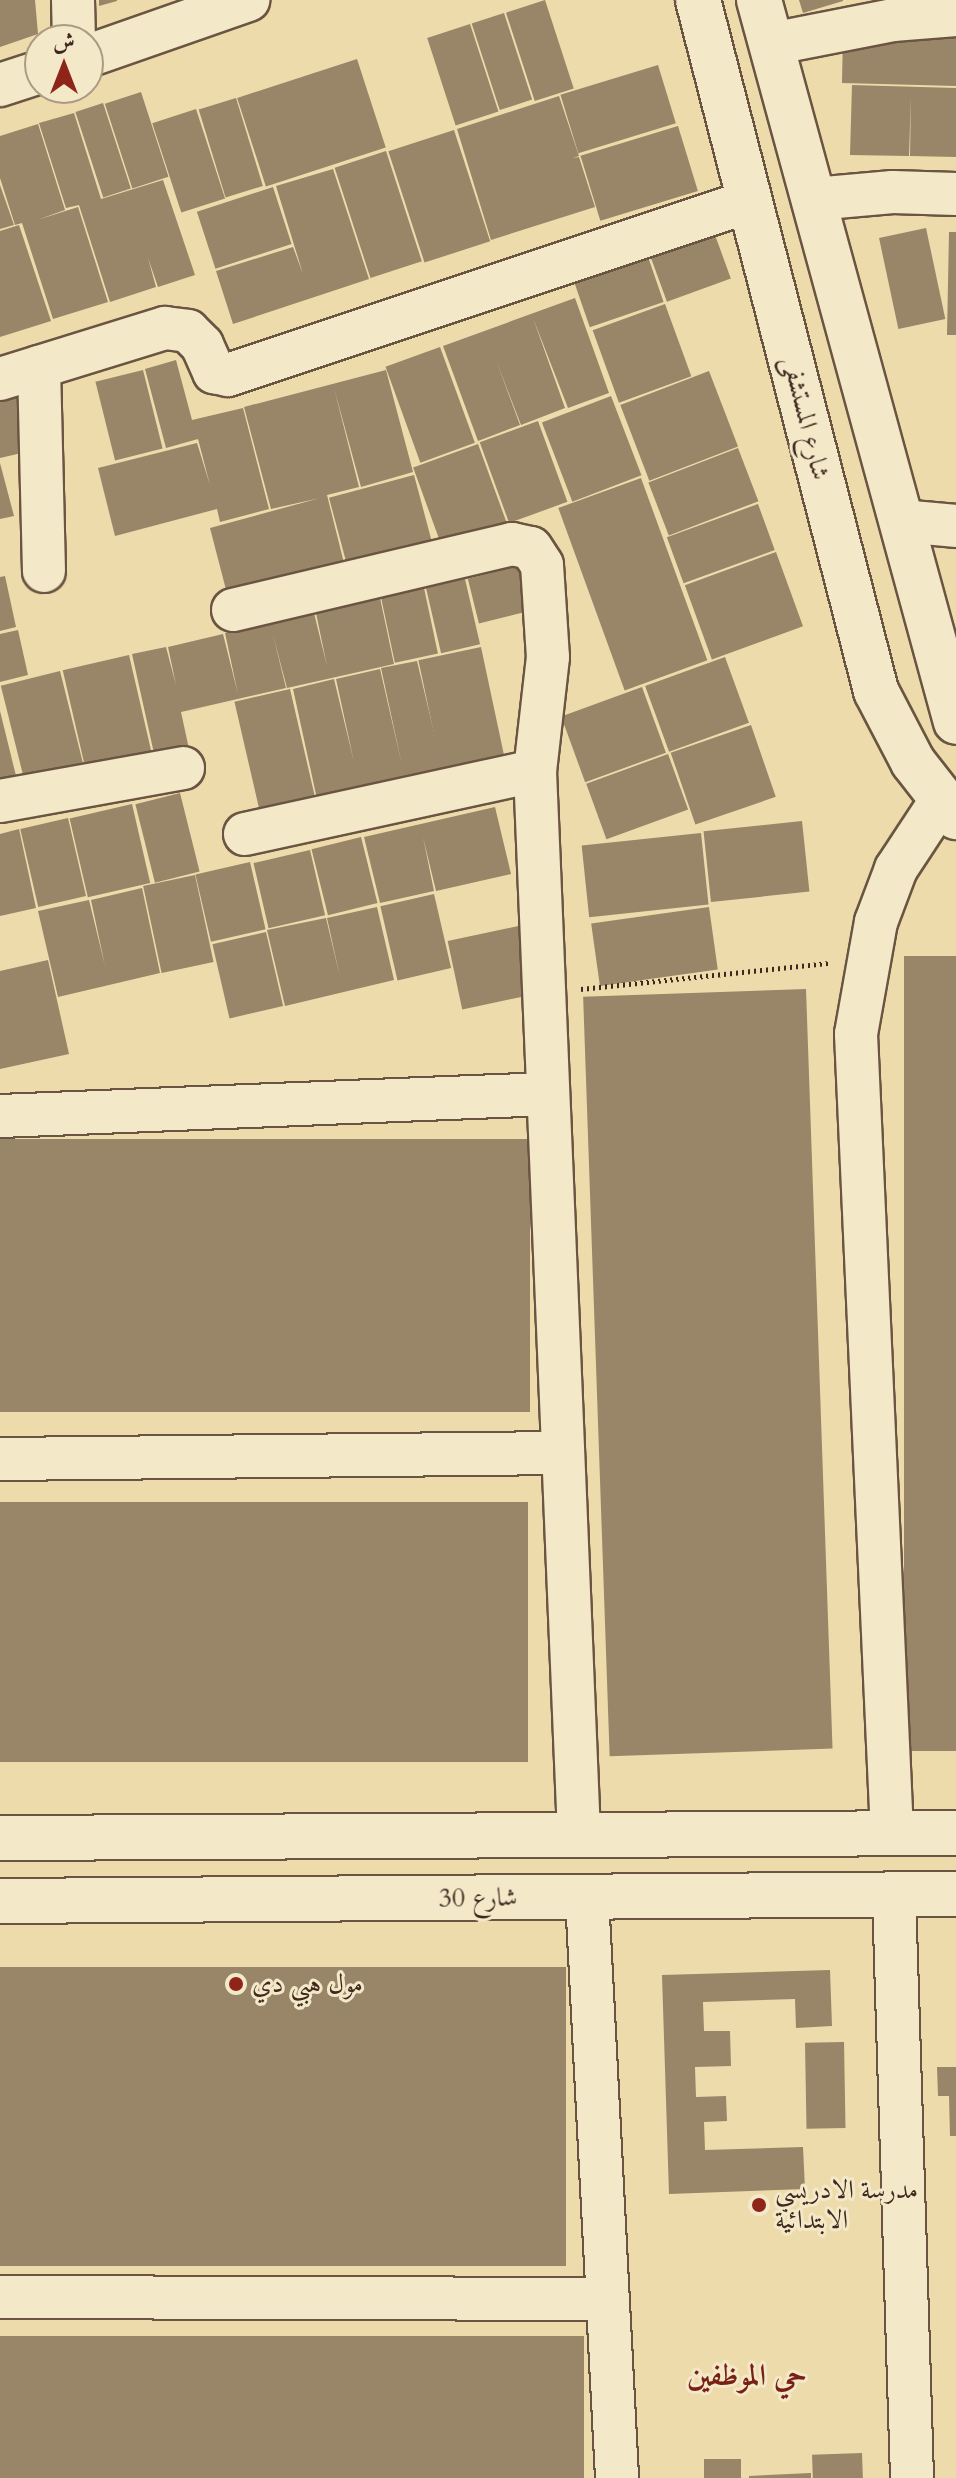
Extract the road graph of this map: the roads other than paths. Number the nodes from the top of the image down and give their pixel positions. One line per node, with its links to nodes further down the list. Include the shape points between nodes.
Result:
1 (73, 0): 6 (street)
2 (248, 0): 8 (street)
3 (698, 0): 13 (street, شارع المستشفى)
4 (759, 0): 7 (street)
5 (956, 15): 7 (street, via 893,20)
6 (74, 24)
7 (771, 44): 12 (street)
8 (104, 50)
9 (24, 77): 10 (street)
10 (0, 85)
11 (956, 194): 12 (street, via 893,192)
12 (814, 199): 15 (street)
13 (750, 201): 14 (street, via 228,375 207,365 202,345 188,331 165,328); 23 (street, شارع المستشفى, via 876,691 913,762)
14 (19, 373): 17 (street)
15 (902, 521): 16 (street); 19 (street)
16 (956, 526)
17 (44, 571)
18 (233, 610): 21 (street, via 512,544 531,548 542,565 547,590 548,657)
19 (956, 722)
20 (183, 768): 22 (street)
21 (535, 771): 24 (street); 25 (street)
22 (0, 801)
23 (951, 801): 29 (street, via 896,869 867,959 856,1034)
24 (245, 834)
25 (548, 1094): 26 (street); 27 (street)
26 (0, 1116)
27 (563, 1453): 28 (street); 31 (street)
28 (0, 1459)
29 (892, 1833): 30 (street); 31 (street)
30 (956, 1833)
31 (586, 1835): 32 (street); 35 (street, via 566,1861)
32 (0, 1838)
33 (956, 1894): 34 (street, شارع 30)
34 (894, 1895): 35 (street, شارع 30); 40 (street)
35 (587, 1897): 36 (street, شارع 30); 38 (street)
36 (0, 1901)
37 (0, 2297): 38 (street)
38 (608, 2299): 39 (street)
39 (617, 2478)
40 (912, 2478)

